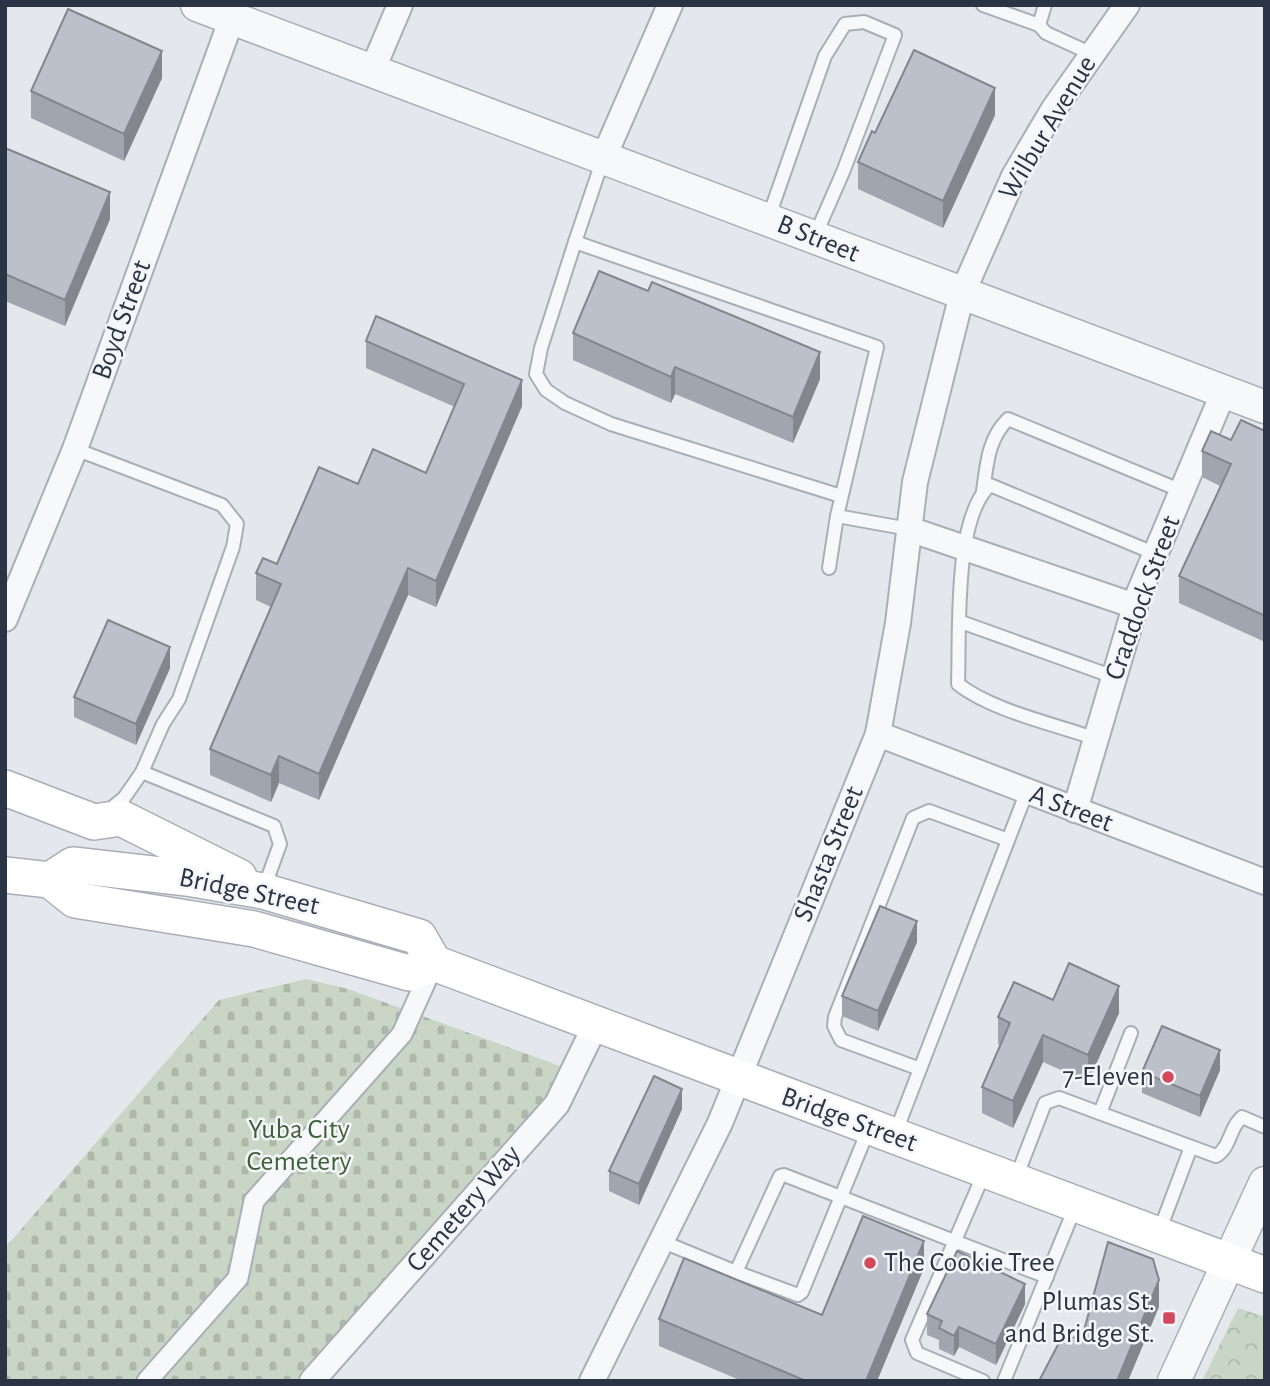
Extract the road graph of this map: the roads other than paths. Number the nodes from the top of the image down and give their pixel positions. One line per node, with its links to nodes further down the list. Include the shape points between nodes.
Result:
1 (400, 5): 9 (street)
2 (670, 5): 10 (street)
3 (983, 5): 7 (lane)
4 (1045, 5): 7 (lane)
5 (1127, 5): 8 (street, Wilbur Avenue)
6 (210, 9): 9 (street, B Street); 17 (street, Boyd Street)
7 (1039, 25): 8 (lane, via 1046,33)
8 (1092, 54): 14 (street, Wilbur Avenue, via 1013,176)
9 (372, 71): 10 (street, B Street)
10 (603, 159): 11 (street, B Street); 13 (lane)
11 (768, 219): 12 (street, B Street); 12 (lane, via 825,56 845,24 863,22 895,35)
12 (813, 239): 14 (street, B Street)
13 (575, 242): 20 (lane, via 541,348 536,374 546,390 611,424); 20 (lane, via 877,346)
14 (962, 294): 15 (street, B Street); 22 (street, Shasta Street, via 915,482)
15 (1223, 391): 16 (street, B Street); 19 (street, Craddock Street)
16 (1265, 407)
17 (75, 449): 27 (street, Boyd Street); 32 (lane, via 222,505 237,524 179,699)
18 (984, 491): 19 (lane, via 995,432 1008,419); 23 (lane); 24 (lane, via 990,485)
19 (1182, 491): 24 (street, Craddock Street)
20 (841, 496): 21 (lane)
21 (837, 516): 22 (lane); 25 (lane)
22 (909, 528): 23 (street); 30 (street, Shasta Street)
23 (963, 546): 26 (street); 28 (lane)
24 (1156, 554): 26 (street, Craddock Street)
25 (829, 568)
26 (1135, 606): 29 (street, Craddock Street)
27 (5, 620)
28 (961, 622): 29 (lane); 31 (lane, via 958,684 981,698)
29 (1114, 677): 31 (street, Craddock Street)
30 (878, 734): 34 (street, A Street); 46 (street, Shasta Street)
31 (1096, 739): 35 (street, Craddock Street)
32 (142, 772): 36 (lane, via 124,798); 41 (lane, via 274,826 280,844)
33 (5, 788): 36 (main road)
34 (1027, 792): 35 (street, A Street); 37 (lane)
35 (1075, 810): 40 (street, A Street)
36 (94, 821): 41 (main road, via 121,818)
37 (1008, 840): 45 (lane); 45 (lane, via 929,811 913,818 835,1017 841,1040)
38 (5, 875): 39 (main road, Bridge Street)
39 (50, 880): 41 (main road, Bridge Street, via 73,865); 42 (main road, Bridge Street, via 75,900 254,929 409,973)
40 (1265, 882)
41 (263, 891): 42 (main road, Bridge Street, via 419,937)
42 (434, 963): 43 (main road, Bridge Street); 62 (street, via 402,1034 254,1201 238,1278)
43 (596, 1024): 46 (main road, Bridge Street); 63 (street, Cemetery Way, via 557,1104)
44 (1131, 1033): 47 (lane)
45 (920, 1069): 49 (lane)
46 (737, 1078): 49 (main road, Bridge Street); 57 (street, Shasta Street, via 720,1123)
47 (1100, 1113): 50 (lane); 51 (lane, via 1059,1098 1045,1103)
48 (1265, 1127): 50 (lane, via 1242,1117 1216,1156)
49 (881, 1133): 51 (main road, Bridge Street); 53 (lane)
50 (1191, 1147): 55 (lane)
51 (1000, 1177): 54 (main road, Bridge Street); 56 (lane)
52 (1265, 1183): 58 (street)
53 (841, 1197): 56 (lane); 59 (lane, via 780,1176); 59 (lane, via 802,1293)
54 (1076, 1205): 55 (main road, Bridge Street); 61 (lane)
55 (1158, 1235): 58 (main road, Bridge Street)
56 (955, 1240): 61 (lane); 65 (lane, via 912,1340 917,1353)
57 (661, 1241): 59 (lane); 64 (street, Shasta Street)
58 (1229, 1262): 60 (main road, Bridge Street); 67 (street)
59 (736, 1272)
60 (1265, 1275)
61 (1046, 1277): 66 (lane)
62 (146, 1381)
63 (312, 1381)
64 (592, 1381)
65 (983, 1381)
66 (1004, 1381)
67 (1174, 1381)

